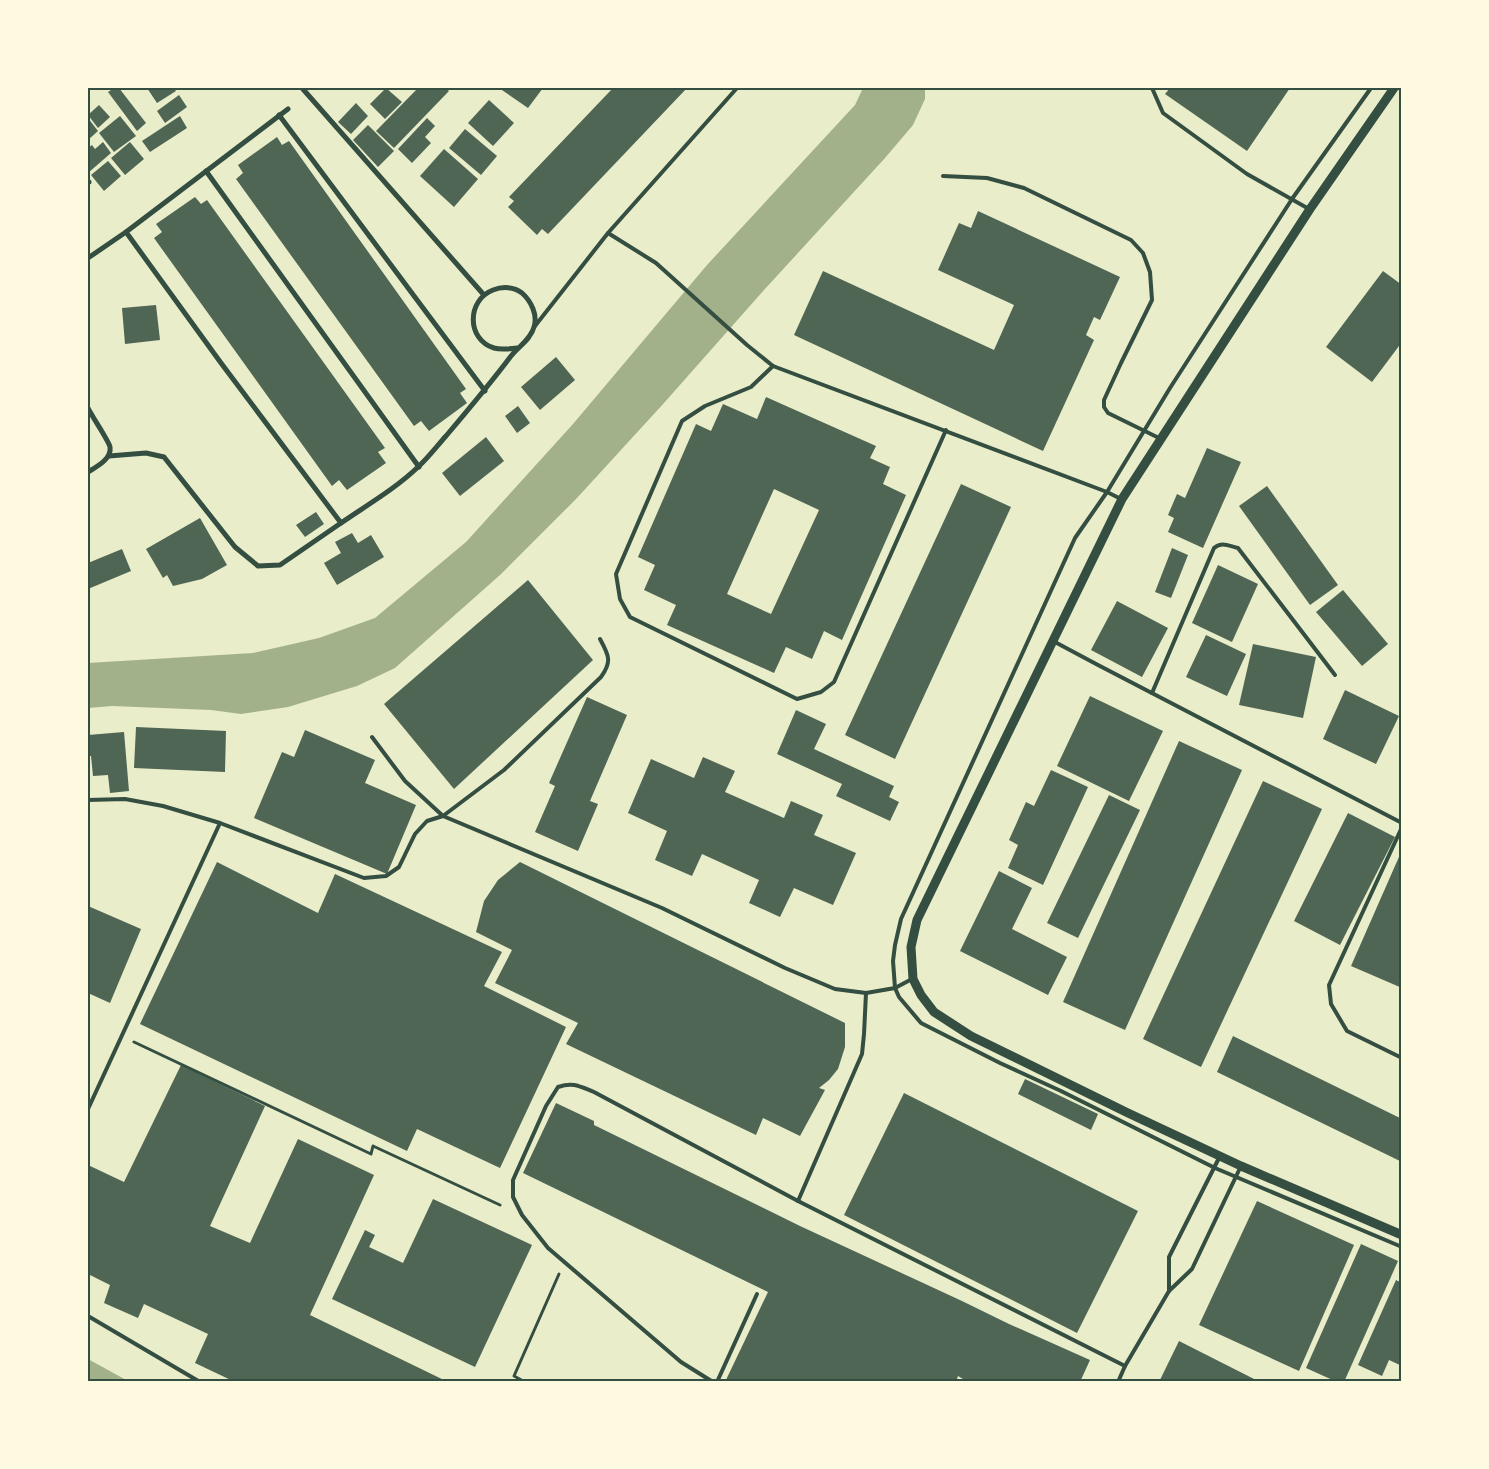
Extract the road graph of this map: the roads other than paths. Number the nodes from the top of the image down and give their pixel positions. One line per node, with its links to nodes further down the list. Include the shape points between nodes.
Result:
1 (302, 88): 15 (street)
2 (737, 88): 13 (lane)
3 (1152, 88): 10 (lane, via 1164,113 1247,174)
4 (1371, 88): 10 (lane)
5 (1394, 88): 11 (street)
6 (288, 108): 7 (street)
7 (279, 115): 8 (street); 19 (street)
8 (206, 171): 12 (street); 25 (street)
9 (943, 176): 22 (lane, via 987,178 1024,188 1132,240 1143,253 1150,272 1152,300 1120,363 1104,407 1108,413)
10 (1292, 199): 11 (lane); 22 (lane)
11 (1310, 209): 23 (street)
12 (126, 232): 14 (street); 29 (street)
13 (608, 233): 16 (lane); 18 (lane, via 656,262)
14 (88, 258)
15 (484, 295): 16 (street, via 504,287 522,293 531,303 535,315); 17 (street, via 473,315 473,326 478,335 494,348)
16 (534, 328): 17 (street, via 529,338)
17 (517, 348): 19 (street)
18 (773, 366): 21 (lane); 21 (lane, via 751,387 705,406 682,421 616,574 620,599 630,617 797,699 821,692 834,682)
19 (485, 391): 25 (street)
20 (88, 408): 24 (street, via 110,446)
21 (946, 430): 27 (lane)
22 (1145, 431): 23 (lane); 27 (lane)
23 (1161, 439): 28 (street)
24 (109, 456): 26 (street); 29 (street, via 146,453 164,456 236,547 258,566 280,565)
25 (419, 467): 29 (street)
26 (88, 472)
27 (1107, 492): 28 (lane); 41 (lane, via 1075,538 901,919 893,961)
28 (1122, 499): 31 (street)
29 (341, 523)
30 (600, 638): 36 (lane, via 608,654 608,668 601,677 504,770)
31 (1053, 640): 33 (lane); 40 (street, via 917,920 911,947)
32 (1335, 675): 33 (lane, via 1238,548 1218,544)
33 (1152, 694): 38 (lane)
34 (372, 737): 36 (lane, via 405,781)
35 (88, 800): 37 (lane, via 125,799)
36 (443, 816): 37 (lane, via 427,821 415,834 399,867 386,876 364,878); 42 (lane, via 662,908 807,978 835,989)
37 (220, 823): 44 (lane)
38 (1402, 823)
39 (1402, 827): 43 (lane, via 1330,985 1331,1004 1347,1032)
40 (913, 979): 41 (lane); 45 (street, via 934,1012 971,1036)
41 (895, 988): 42 (lane); 47 (lane, via 921,1023)
42 (866, 993): 49 (lane, via 862,1054)
43 (1402, 1058)
44 (88, 1109)
45 (1220, 1156): 46 (street); 47 (lane)
46 (1241, 1166): 48 (lane); 50 (street)
47 (1215, 1168): 48 (lane); 52 (lane, via 1168,1257)
48 (1236, 1177): 51 (lane); 52 (lane, via 1192,1269)
49 (798, 1201): 55 (lane); 57 (lane, via 579,1085 568,1084 558,1088 546,1106 513,1180 513,1197 522,1215 548,1248 681,1362)
50 (1402, 1235)
51 (1402, 1248)
52 (1169, 1291): 55 (lane)
53 (756, 1294): 58 (lane)
54 (88, 1316): 56 (lane)
55 (1126, 1366): 59 (lane)
56 (200, 1382)
57 (713, 1382)
58 (716, 1382)
59 (1118, 1382)

